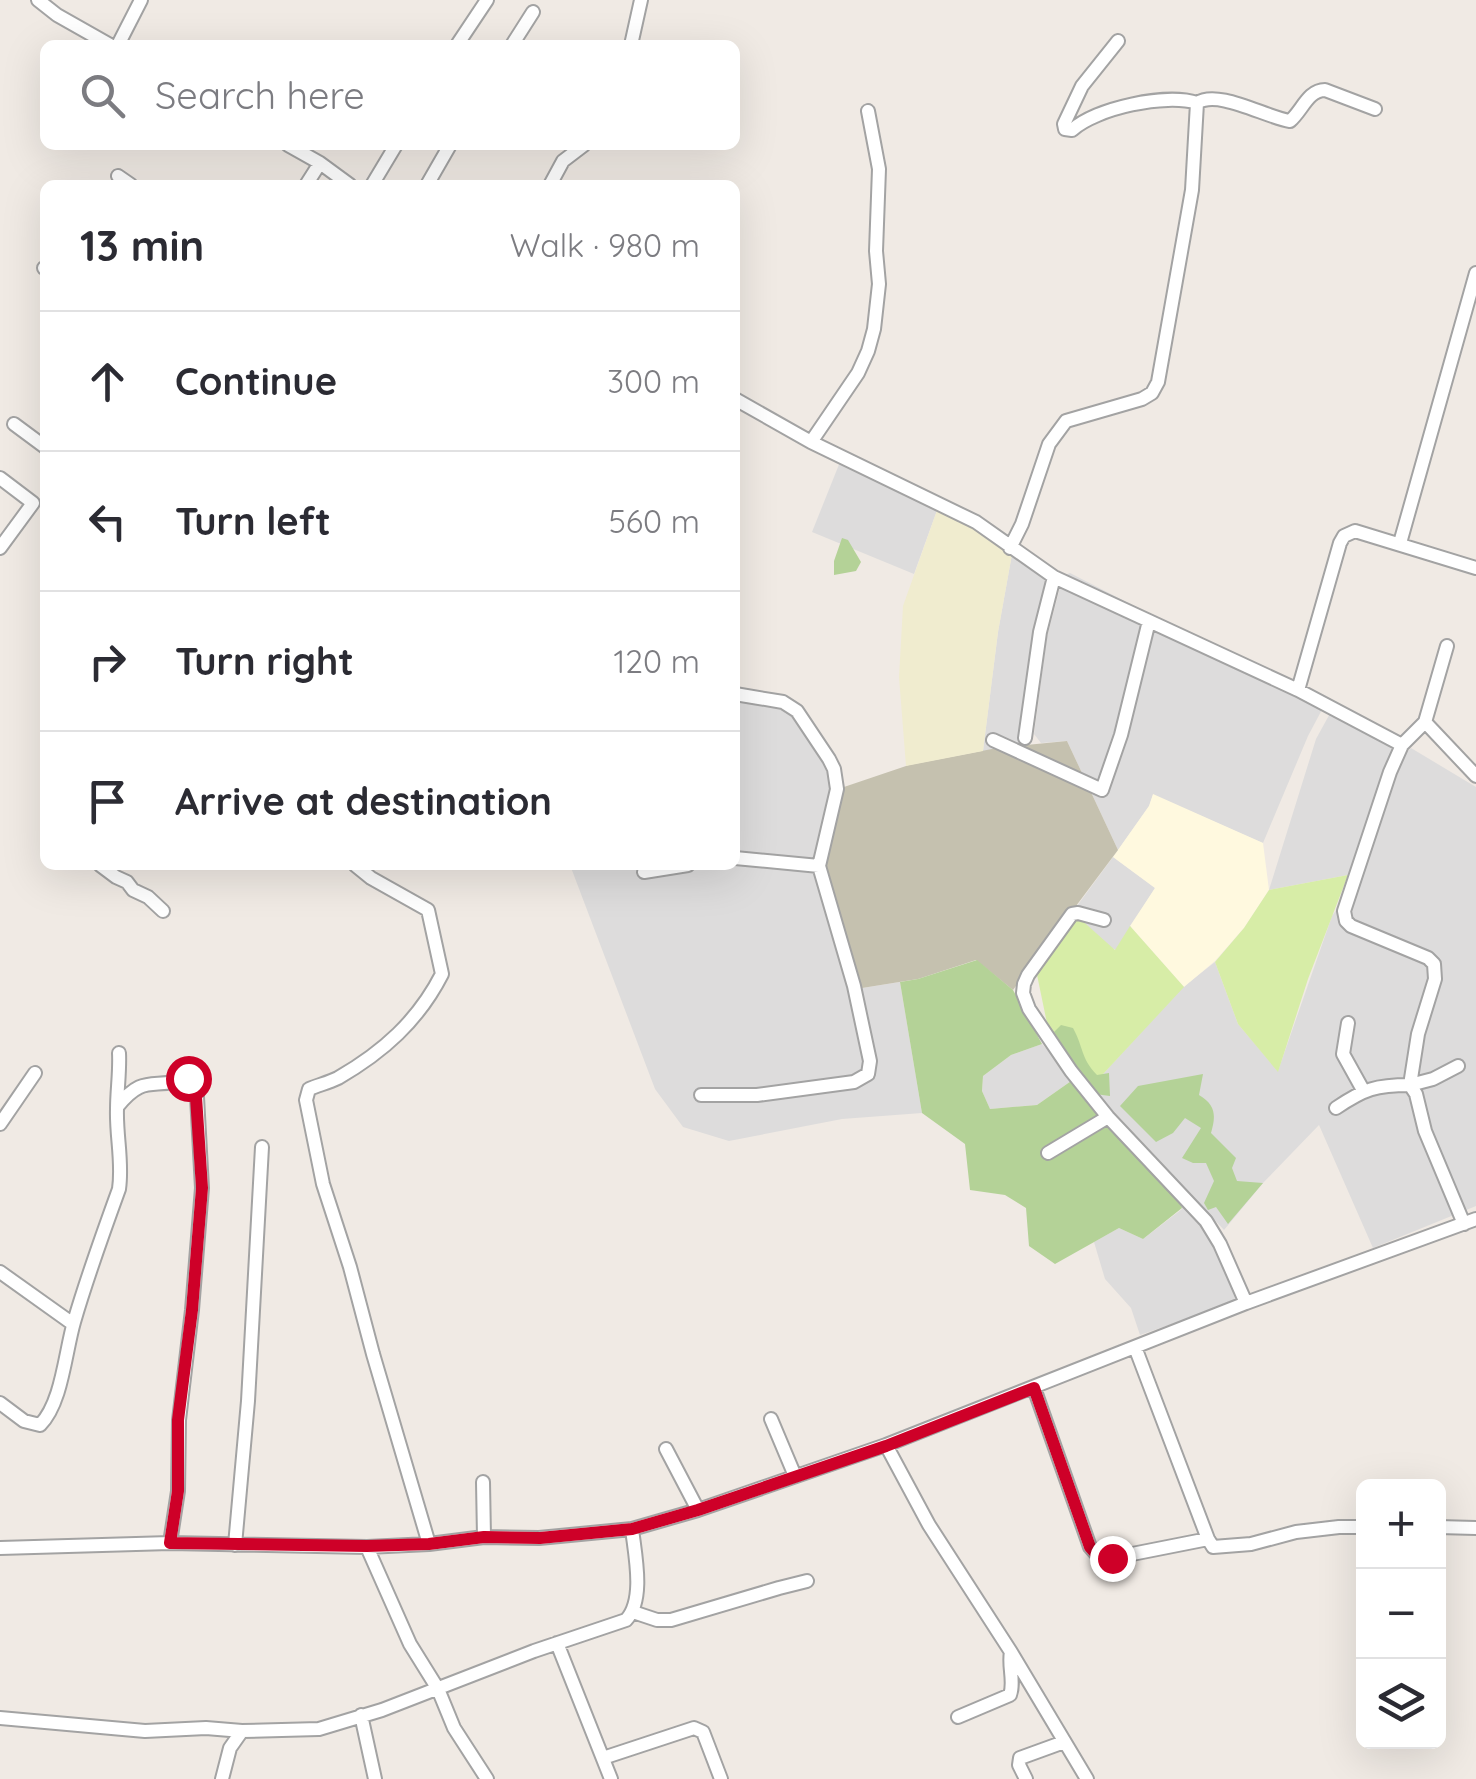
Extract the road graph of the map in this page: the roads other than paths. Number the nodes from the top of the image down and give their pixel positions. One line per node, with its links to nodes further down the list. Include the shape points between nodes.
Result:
1 (38, 0): 6 (street)
2 (141, 0): 7 (street)
3 (487, 0): 8 (street)
4 (640, 0): 10 (street)
5 (533, 12): 9 (street)
6 (101, 40)
7 (121, 40)
8 (460, 40)
9 (515, 40)
10 (632, 40)
11 (1118, 41): 12 (street, via 1082,86 1065,128 1130,105)
12 (1198, 103): 13 (street, via 1222,100 1290,121 1310,96 1325,90); 35 (street, via 1192,190 1158,382 1142,399 1066,421 1056,432)
13 (1375, 109)
14 (868, 112): 31 (street, via 879,169 874,329 858,372)
15 (297, 150): 19 (street)
16 (393, 150): 24 (street)
17 (447, 150): 25 (street)
18 (577, 150): 26 (street)
19 (320, 162): 22 (street); 23 (street)
20 (118, 176): 21 (street)
21 (124, 180)
22 (309, 180)
23 (343, 180)
24 (375, 180)
25 (430, 180)
26 (553, 180)
27 (1476, 274): 33 (street)
28 (740, 402): 31 (street)
29 (14, 424): 30 (street)
30 (40, 442)
31 (811, 442): 35 (street, via 976,522)
32 (0, 478): 34 (street, via 33,503)
33 (1400, 543): 36 (street); 40 (street, via 1354,530 1344,536)
34 (0, 548)
35 (1010, 548): 37 (street)
36 (1476, 568)
37 (1054, 577): 38 (street); 43 (street)
38 (1148, 621): 40 (street); 44 (street, via 1102,790)
39 (1447, 646): 42 (street)
40 (1298, 690): 45 (street)
41 (740, 695): 48 (street, via 798,711 829,759 837,789)
42 (1425, 722): 45 (street); 46 (street)
43 (1024, 738)
44 (993, 740)
45 (1402, 745): 59 (street, via 1344,911 1351,926 1434,964)
46 (1476, 776)
47 (740, 858): 48 (street)
48 (820, 866): 61 (street, via 854,986 868,1074 854,1082 757,1095)
49 (108, 870): 53 (street)
50 (361, 870): 88 (street, via 428,910 442,974 402,1032 340,1077 309,1089 306,1100 323,1184)
51 (657, 870): 52 (street)
52 (644, 872)
53 (163, 910)
54 (1104, 920): 64 (street, via 1069,917 1028,975 1023,993 1070,1071)
55 (1348, 1023): 60 (street, via 1344,1054)
56 (119, 1053): 62 (street)
57 (1458, 1066): 59 (street)
58 (36, 1072): 65 (street)
59 (1410, 1084): 60 (street); 68 (street, via 1424,1131)
60 (1363, 1090): 63 (street)
61 (701, 1095)
62 (117, 1107): 71 (street, via 119,1189); 87 (street, via 141,1084 188,1078 196,1097 202,1188)
63 (1336, 1108)
64 (1108, 1117): 67 (street); 70 (street, via 1206,1221)
65 (0, 1124)
66 (262, 1147): 89 (street)
67 (1048, 1153)
68 (1470, 1222): 70 (street)
69 (0, 1272): 71 (street)
70 (1246, 1303): 72 (street)
71 (73, 1324): 74 (street, via 44,1422 32,1424)
72 (1136, 1346): 73 (street); 86 (street)
73 (1034, 1388): 76 (street); 86 (street, via 1094,1553 1112,1558)
74 (0, 1403)
75 (771, 1419): 78 (street)
76 (886, 1446): 78 (street); 95 (street)
77 (666, 1450): 80 (street)
78 (795, 1476): 80 (street)
79 (483, 1482): 85 (street)
80 (698, 1510): 84 (street)
81 (1446, 1527): 83 (street)
82 (1356, 1528): 86 (street, via 1296,1532 1252,1544 1213,1547)
83 (1476, 1528)
84 (632, 1529): 85 (street); 93 (street)
85 (484, 1537): 88 (street)
86 (1208, 1540)
87 (170, 1543): 89 (street); 91 (street)
88 (429, 1544): 90 (street)
89 (235, 1545): 90 (street)
90 (367, 1546): 96 (street, via 410,1644)
91 (0, 1548)
92 (808, 1582): 93 (street, via 671,1620)
93 (633, 1612): 94 (street)
94 (558, 1643): 96 (street); 104 (street)
95 (1010, 1652): 98 (street, via 1010,1695); 102 (street)
96 (438, 1688): 97 (street); 107 (street)
97 (361, 1715): 101 (street, via 319,1729); 106 (street)
98 (958, 1717)
99 (0, 1718): 100 (street)
100 (206, 1728): 101 (street); 103 (street)
101 (242, 1732): 103 (street)
102 (1064, 1742): 110 (street, via 1020,1758); 111 (street)
103 (227, 1757): 105 (street)
104 (603, 1758): 108 (street); 109 (street, via 694,1728 703,1732)
105 (222, 1779)
106 (375, 1779)
107 (487, 1779)
108 (611, 1779)
109 (721, 1779)
110 (1026, 1779)
111 (1087, 1779)

